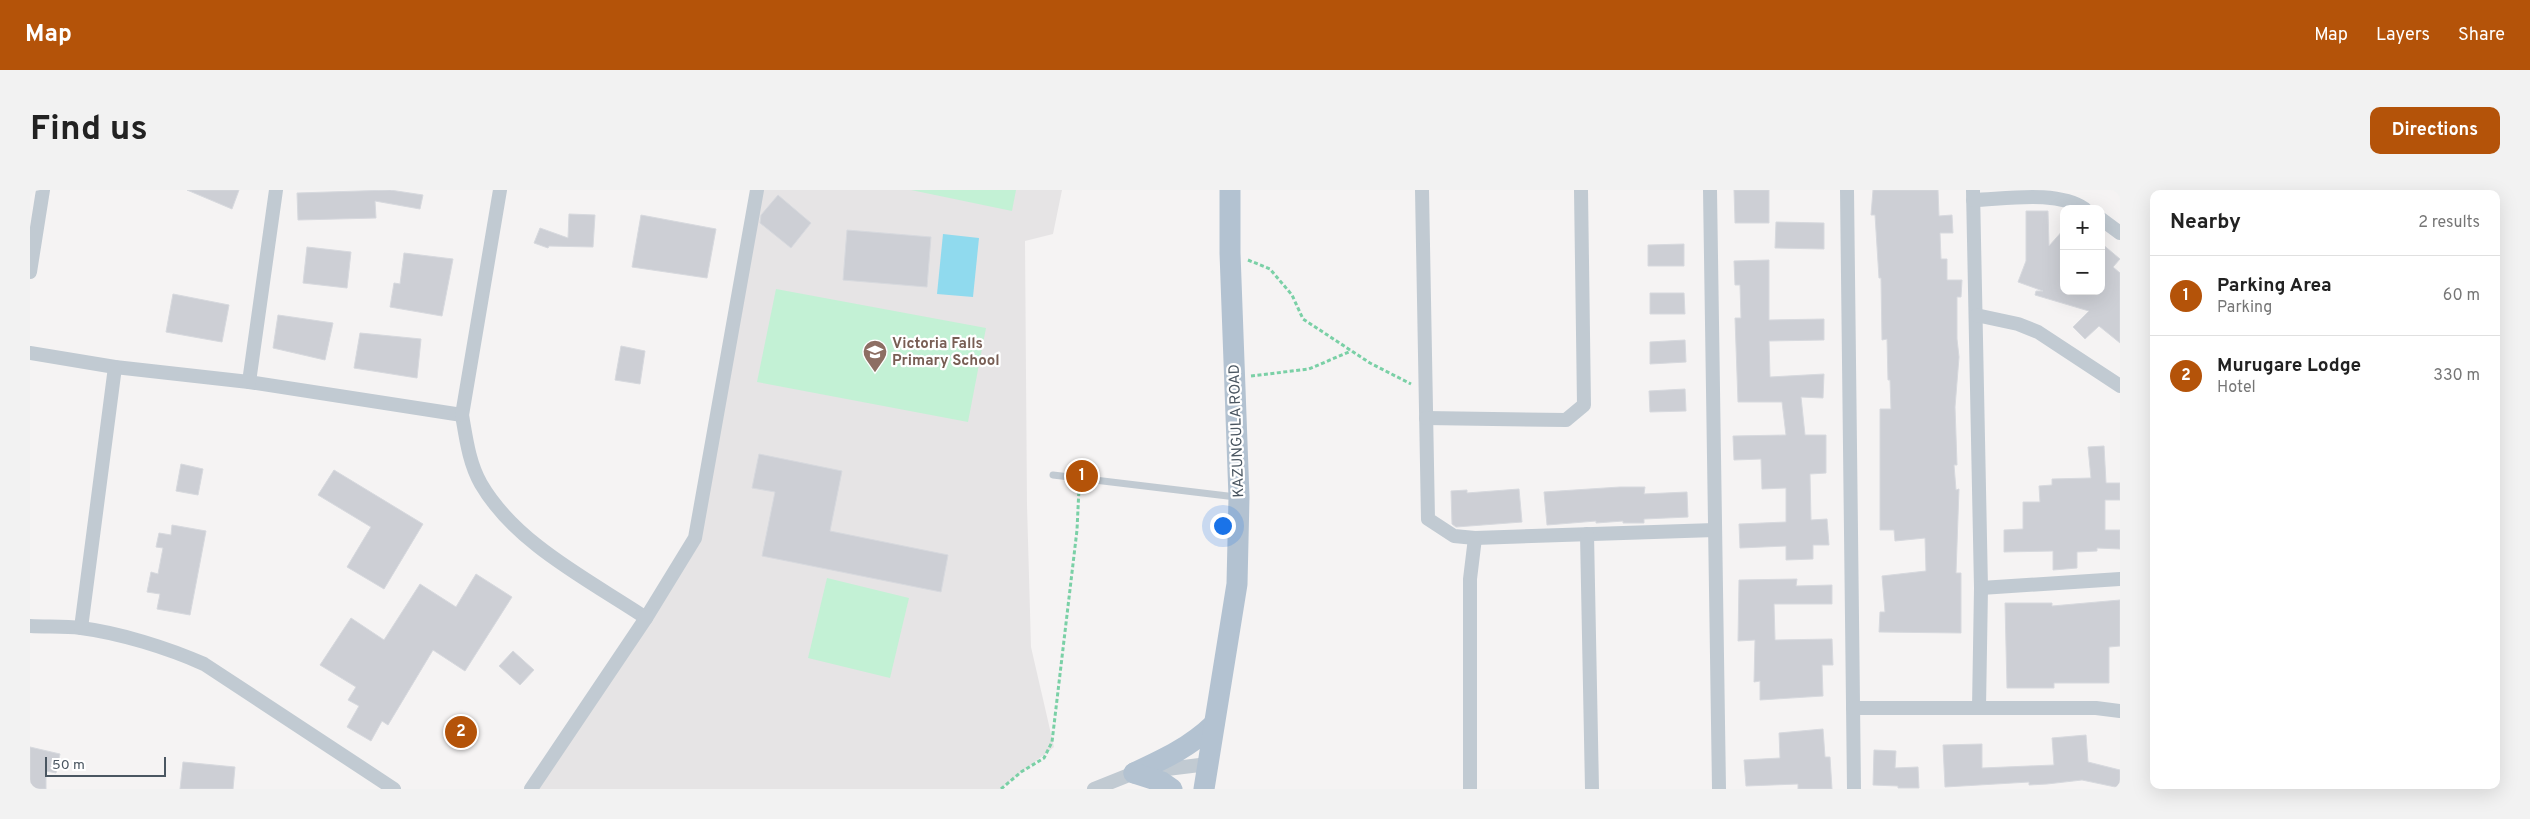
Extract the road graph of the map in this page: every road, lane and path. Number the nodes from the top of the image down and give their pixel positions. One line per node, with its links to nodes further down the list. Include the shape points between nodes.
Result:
1 (43, 190): 15 (street)
2 (276, 190): 21 (street)
3 (500, 190): 24 (street)
4 (757, 190): 34 (street, via 699,525 688,552)
5 (1230, 190): 14 (main road, KAZUNGULA ROAD)
6 (1422, 190): 23 (street)
7 (1582, 190): 25 (street, via 1584,405 1566,420)
8 (1710, 190): 29 (street)
9 (1847, 190): 37 (street)
10 (1973, 195): 11 (street, via 2038,197); 16 (street)
11 (2079, 205)
12 (2105, 222): 13 (street)
13 (2120, 233)
14 (1230, 253): 17 (path, via 1270,269 1292,295 1303,319); 20 (main road, KAZUNGULA ROAD)
15 (30, 272)
16 (1976, 315): 22 (street, via 2038,332); 33 (street)
17 (1352, 351): 20 (path, via 1309,369); 23 (path)
18 (30, 353): 19 (street)
19 (115, 366): 21 (street); 36 (street)
20 (1234, 378): 28 (main road, KAZUNGULA ROAD)
21 (249, 382): 24 (street)
22 (2120, 386)
23 (1426, 392): 25 (street)
24 (462, 415): 34 (street, via 470,457 481,484 504,518 537,546)
25 (1426, 418): 31 (street, via 1428,519 1454,536)
26 (1053, 475): 27 (lane)
27 (1080, 478): 28 (lane); 45 (path, via 1077,530 1052,742 1044,758)
28 (1239, 497): 40 (main road, KAZUNGULA ROAD, via 1237,584)
29 (1716, 530): 30 (street); 51 (street)
30 (1587, 534): 31 (street); 50 (street)
31 (1475, 538): 49 (street, via 1470,579)
32 (2120, 579): 33 (street)
33 (1981, 588): 38 (street)
34 (646, 618): 44 (street)
35 (30, 626): 36 (street)
36 (81, 628): 43 (street, via 158,646 204,664)
37 (1852, 708): 38 (street); 52 (street)
38 (1979, 708): 39 (street)
39 (2120, 711)
40 (1214, 724): 41 (main road, KAZUNGULA ROAD); 42 (main road, via 1175,754)
41 (1208, 764): 42 (street); 48 (main road, KAZUNGULA ROAD)
42 (1134, 773): 46 (street); 47 (main road, via 1162,782)
43 (394, 789)
44 (531, 789)
45 (1001, 789)
46 (1094, 789)
47 (1172, 789)
48 (1204, 789)
49 (1470, 789)
50 (1592, 789)
51 (1719, 789)
52 (1854, 789)

